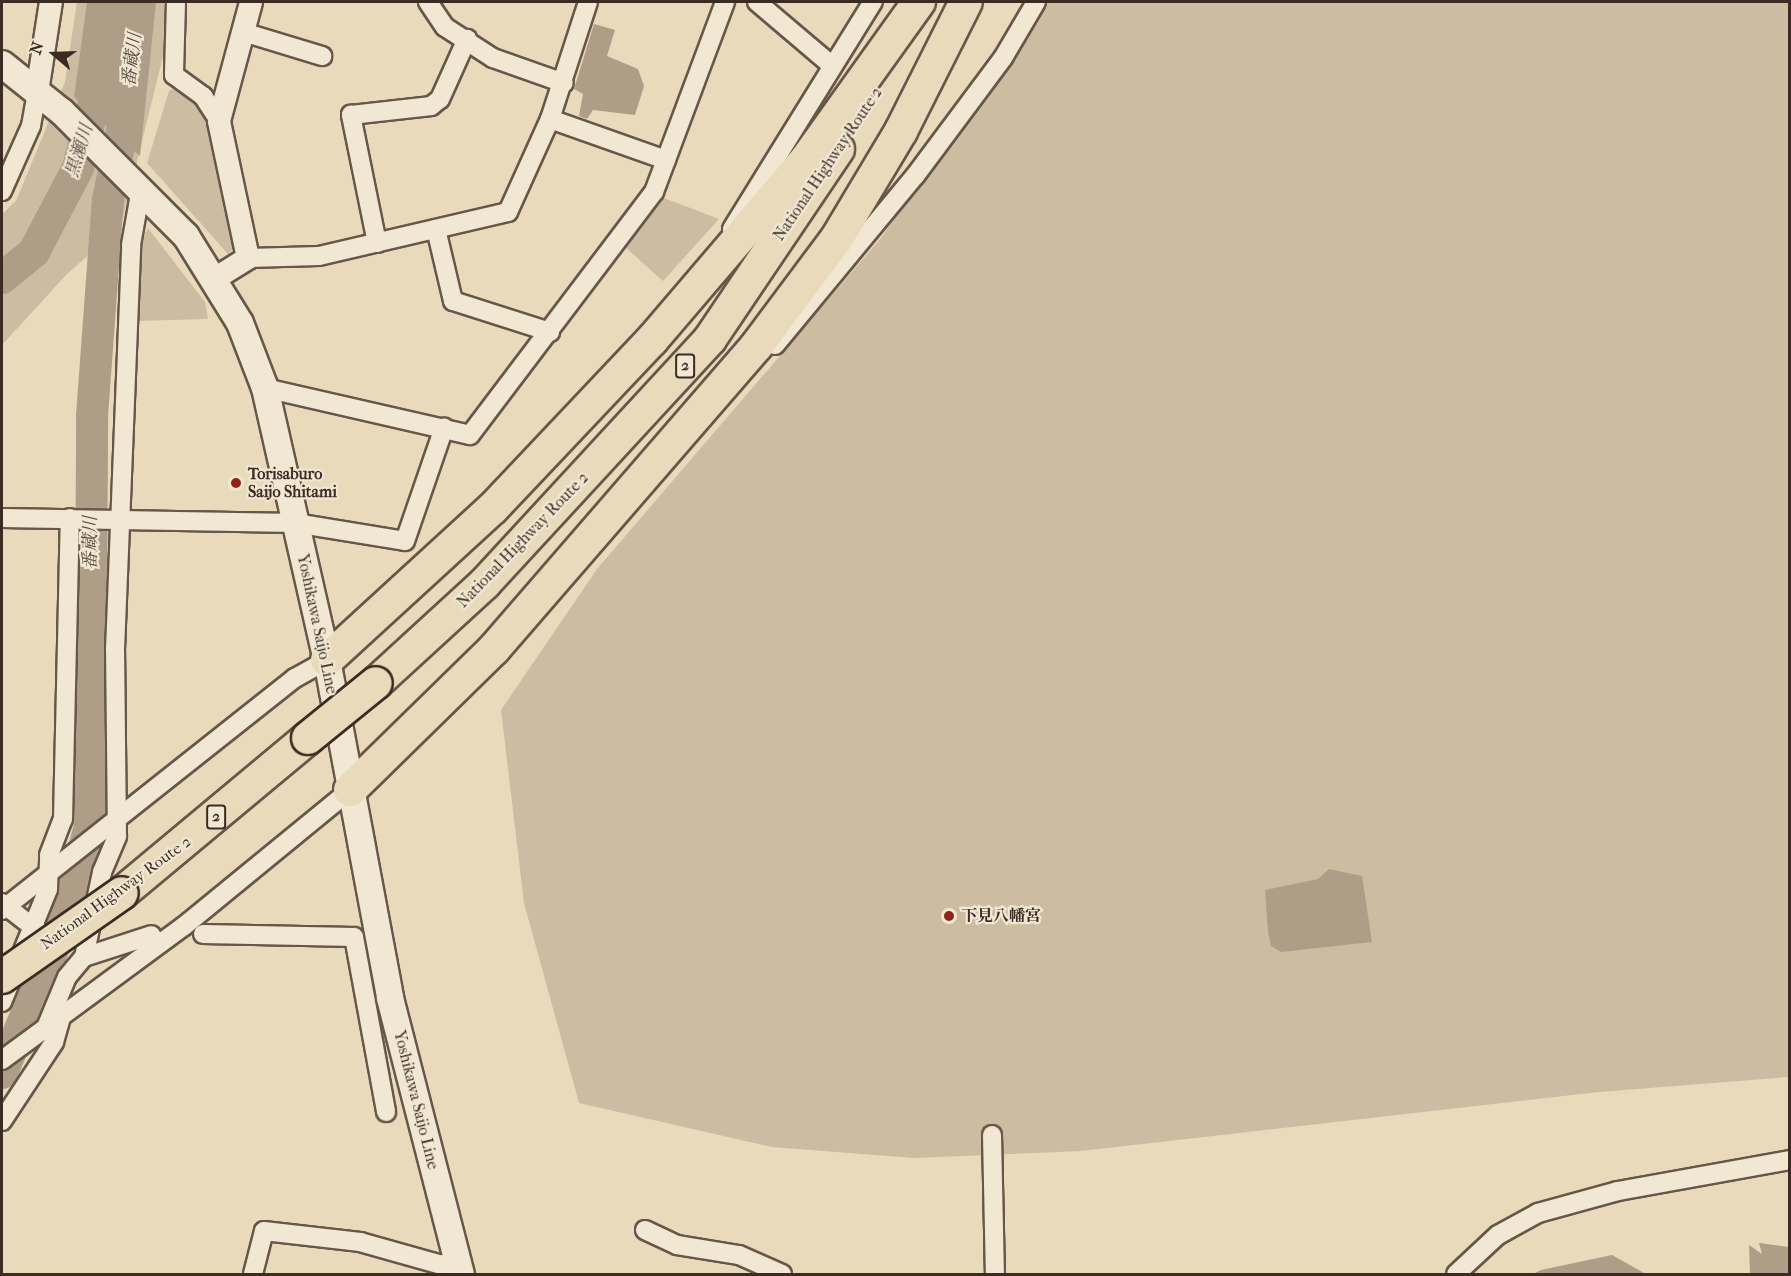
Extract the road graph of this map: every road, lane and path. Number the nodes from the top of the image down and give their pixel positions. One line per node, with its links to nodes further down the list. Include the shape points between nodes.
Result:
1 (51, 2): 19 (street)
2 (176, 2): 21 (street, via 174,75 203,96)
3 (251, 2): 13 (street)
4 (428, 2): 14 (street, via 445,27)
5 (588, 2): 18 (street)
6 (725, 2): 22 (street)
7 (757, 2): 17 (street)
8 (873, 2): 17 (street)
9 (919, 2): 30 (highway, via 805,161)
10 (938, 2): 47 (highway, National Highway Route 2 / 2, bridge, via 710,339 485,583 376,683 122,893)
11 (966, 2): 31 (highway, via 901,131 837,238)
12 (1036, 2): 31 (street, via 1003,58 846,262 772,348)
13 (243, 32): 15 (street); 21 (street)
14 (466, 39): 18 (street, via 514,67); 26 (street, via 440,99 431,106 351,115)
15 (322, 56)
16 (2, 64): 19 (main road, Yoshikawa Saijo Line)
17 (830, 64): 30 (street, via 716,256)
18 (564, 83): 20 (street)
19 (37, 92): 23 (main road, Yoshikawa Saijo Line); 24 (street, via 31,126)
20 (550, 119): 22 (street); 25 (street, via 508,212)
21 (219, 121): 27 (street)
22 (666, 160): 29 (street, via 654,192)
23 (139, 186): 28 (main road, Yoshikawa Saijo Line); 36 (street, via 131,245)
24 (2, 191)
25 (436, 229): 26 (street); 29 (street, via 453,301)
26 (377, 243): 27 (street, via 319,256)
27 (248, 258): 28 (street)
28 (216, 278): 32 (main road, Yoshikawa Saijo Line)
29 (550, 333): 33 (street, via 470,435)
30 (652, 340): 38 (highway, via 493,508)
31 (757, 345): 39 (highway, via 494,649)
32 (265, 388): 33 (street); 37 (main road, Yoshikawa Saijo Line)
33 (444, 428): 37 (street, via 405,541 357,529)
34 (2, 518): 35 (street)
35 (70, 518): 36 (street); 41 (street, via 63,819 49,855)
36 (120, 520): 37 (street); 40 (street, via 115,650)
37 (295, 523): 38 (main road, Yoshikawa Saijo Line)
38 (327, 660): 39 (main road, Yoshikawa Saijo Line); 40 (street, via 295,678)
39 (350, 790): 48 (main road, Yoshikawa Saijo Line); 50 (street)
40 (118, 819): 41 (street); 46 (street)
41 (50, 872): 42 (street); 43 (street)
42 (3, 906): 43 (street)
43 (32, 931): 46 (street); 49 (street)
44 (203, 934): 48 (street, via 354,936)
45 (152, 935): 46 (street)
46 (85, 952): 50 (street, via 67,977)
47 (2, 977)
48 (378, 998): 52 (street); 57 (main road, Yoshikawa Saijo Line)
49 (2, 1002)
50 (53, 1025): 51 (street); 53 (street, via 54,1042)
51 (2, 1060)
52 (386, 1112)
53 (2, 1121)
54 (993, 1136): 60 (street)
55 (1790, 1160): 61 (street, via 1618,1191 1538,1213 1498,1235)
56 (645, 1230): 59 (street, via 677,1245 739,1255)
57 (459, 1267): 58 (street, via 360,1242 264,1231)
58 (254, 1275)
59 (782, 1275)
60 (995, 1275)
61 (1456, 1275)

